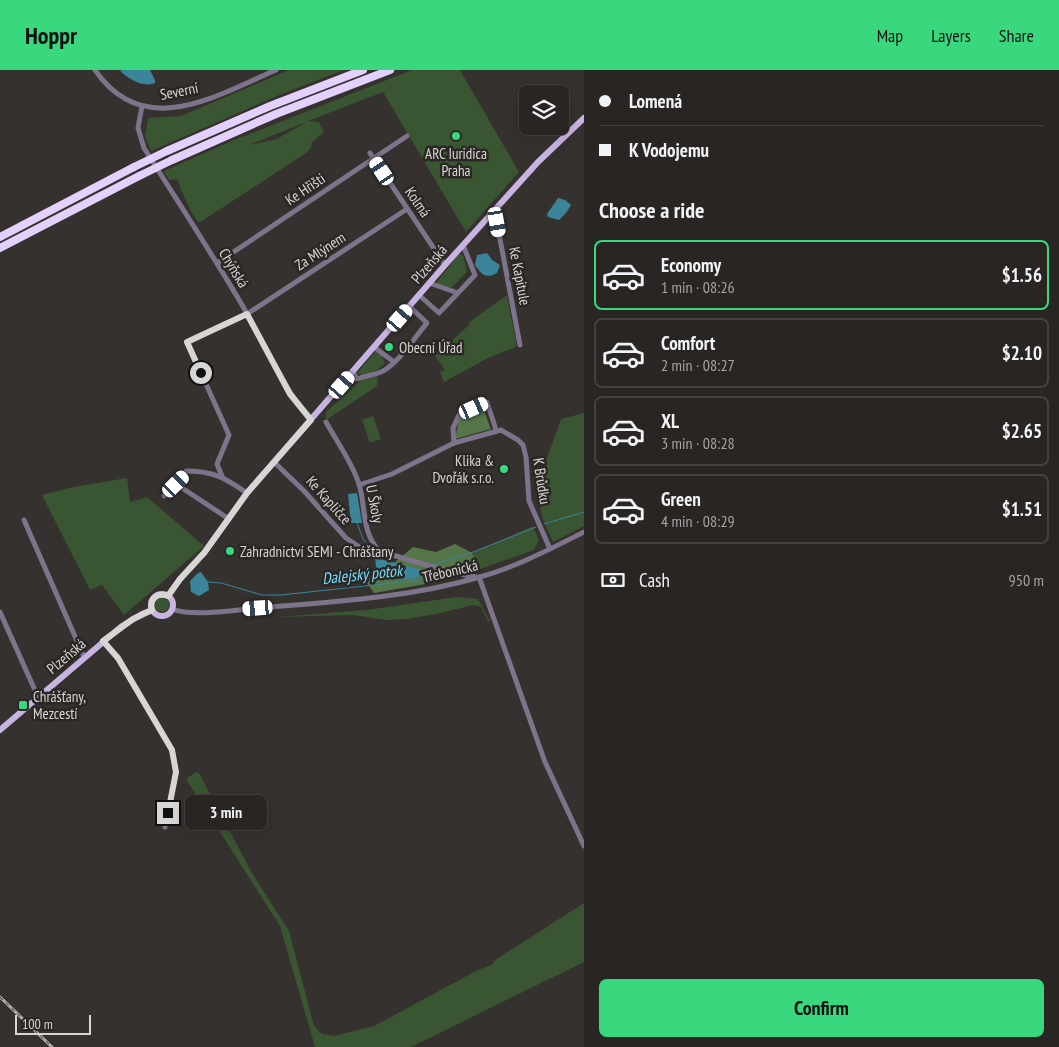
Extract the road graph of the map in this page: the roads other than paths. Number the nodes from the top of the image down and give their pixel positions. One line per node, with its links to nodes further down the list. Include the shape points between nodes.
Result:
1 (95, 70): 5 (street, via 114,92)
2 (276, 70): 5 (street, Severní, via 183,106 160,109)
3 (363, 70): 12 (highway, bridge, via 167,151)
4 (390, 70): 14 (highway, bridge, via 276,114 172,160)
5 (142, 106): 15 (street, Chýňská, via 138,128 140,140)
6 (584, 118): 11 (main road, Plzeňská)
7 (407, 136): 9 (street, Ke Hřišti)
8 (370, 153): 9 (street, Kolmá)
9 (373, 159): 10 (street, Kolmá); 15 (street, Ke Hřišti)
10 (407, 209): 16 (street, Kolmá); 21 (street, Za Mlýnem)
11 (491, 213): 13 (main road, Plzeňská); 22 (street, Ke Kapitule, via 497,222)
12 (0, 237)
13 (463, 245): 16 (main road, Plzeňská); 18 (street, via 475,275)
14 (0, 248)
15 (217, 262): 21 (street, Chýňská)
16 (445, 265): 17 (main road, Plzeňská)
17 (429, 284): 18 (street); 19 (main road, Plzeňská)
18 (458, 293): 19 (street, via 439,313)
19 (419, 295): 20 (main road, Plzeňská)
20 (410, 307): 23 (main road, Plzeňská); 24 (street, via 427,322)
21 (247, 314): 26 (street, Chýňská, via 290,394); 31 (street, Za Mlýnem, via 187,342 229,435 217,464)
22 (520, 345)
23 (374, 347): 24 (street); 25 (main road, Plzeňská)
24 (394, 362): 25 (street, via 382,372 357,379)
25 (353, 372): 26 (main road, Plzeňská)
26 (311, 420): 30 (main road, Plzeňská)
27 (326, 422): 33 (street, U Školy)
28 (496, 430): 29 (street); 29 (street, via 486,402 459,415 453,428); 39 (street, K Brůdku, via 518,440 523,446 529,501)
29 (454, 443): 33 (street, via 392,474)
30 (274, 462): 34 (main road, Plzeňská); 40 (street, Ke Kapličce, via 346,538)
31 (222, 476): 32 (street, via 186,471); 34 (street)
32 (176, 484): 35 (street); 36 (street)
33 (359, 485): 41 (street, U Školy, via 366,528 378,550 454,573)
34 (247, 493): 36 (main road, Plzeňská)
35 (164, 496)
36 (229, 519): 42 (main road, Plzeňská)
37 (24, 520): 47 (street)
38 (584, 532): 39 (street, Třebonická)
39 (550, 549): 41 (street, Třebonická)
40 (367, 552)
41 (479, 577): 43 (street, Třebonická, via 361,600 191,612); 51 (street, via 545,762)
42 (168, 596): 43 (main road); 44 (main road, Plzeňská, via 155,596 151,602)
43 (172, 609): 44 (main road, Plzeňská, via 164,615)
44 (152, 610): 46 (main road, Plzeňská, via 133,619)
45 (0, 612): 48 (street)
46 (103, 641): 47 (main road, Plzeňská); 50 (street, via 118,658 172,750 176,772)
47 (84, 657): 48 (main road, Plzeňská)
48 (38, 696): 49 (main road, Plzeňská)
49 (0, 730)
50 (165, 827)
51 (584, 846)

